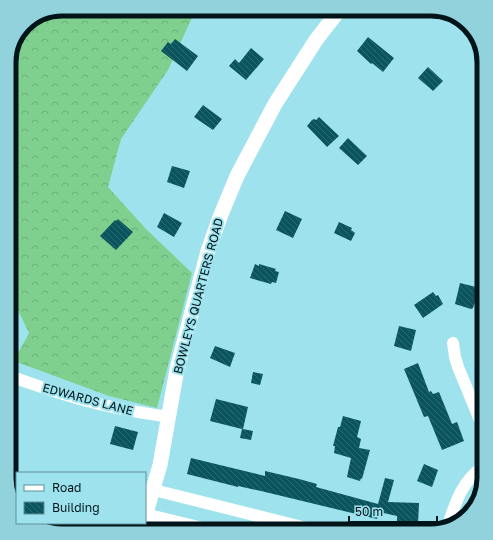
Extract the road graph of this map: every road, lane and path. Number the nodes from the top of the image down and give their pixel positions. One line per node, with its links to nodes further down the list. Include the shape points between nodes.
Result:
1 (335, 16): 5 (street, BOWLEYS QUARTERS ROAD, via 316,40 276,104 229,195 208,251 177,369)
2 (454, 343): 4 (street, via 458,368)
3 (16, 378): 5 (street, EDWARDS LANE, via 91,402)
4 (477, 413)
5 (169, 417): 7 (street, BOWLEYS QUARTERS ROAD)
6 (477, 472): 9 (street, via 462,489)
7 (154, 490): 8 (street, BOWLEYS QUARTERS ROAD); 10 (street)
8 (146, 514)
9 (450, 520)
10 (270, 524)

